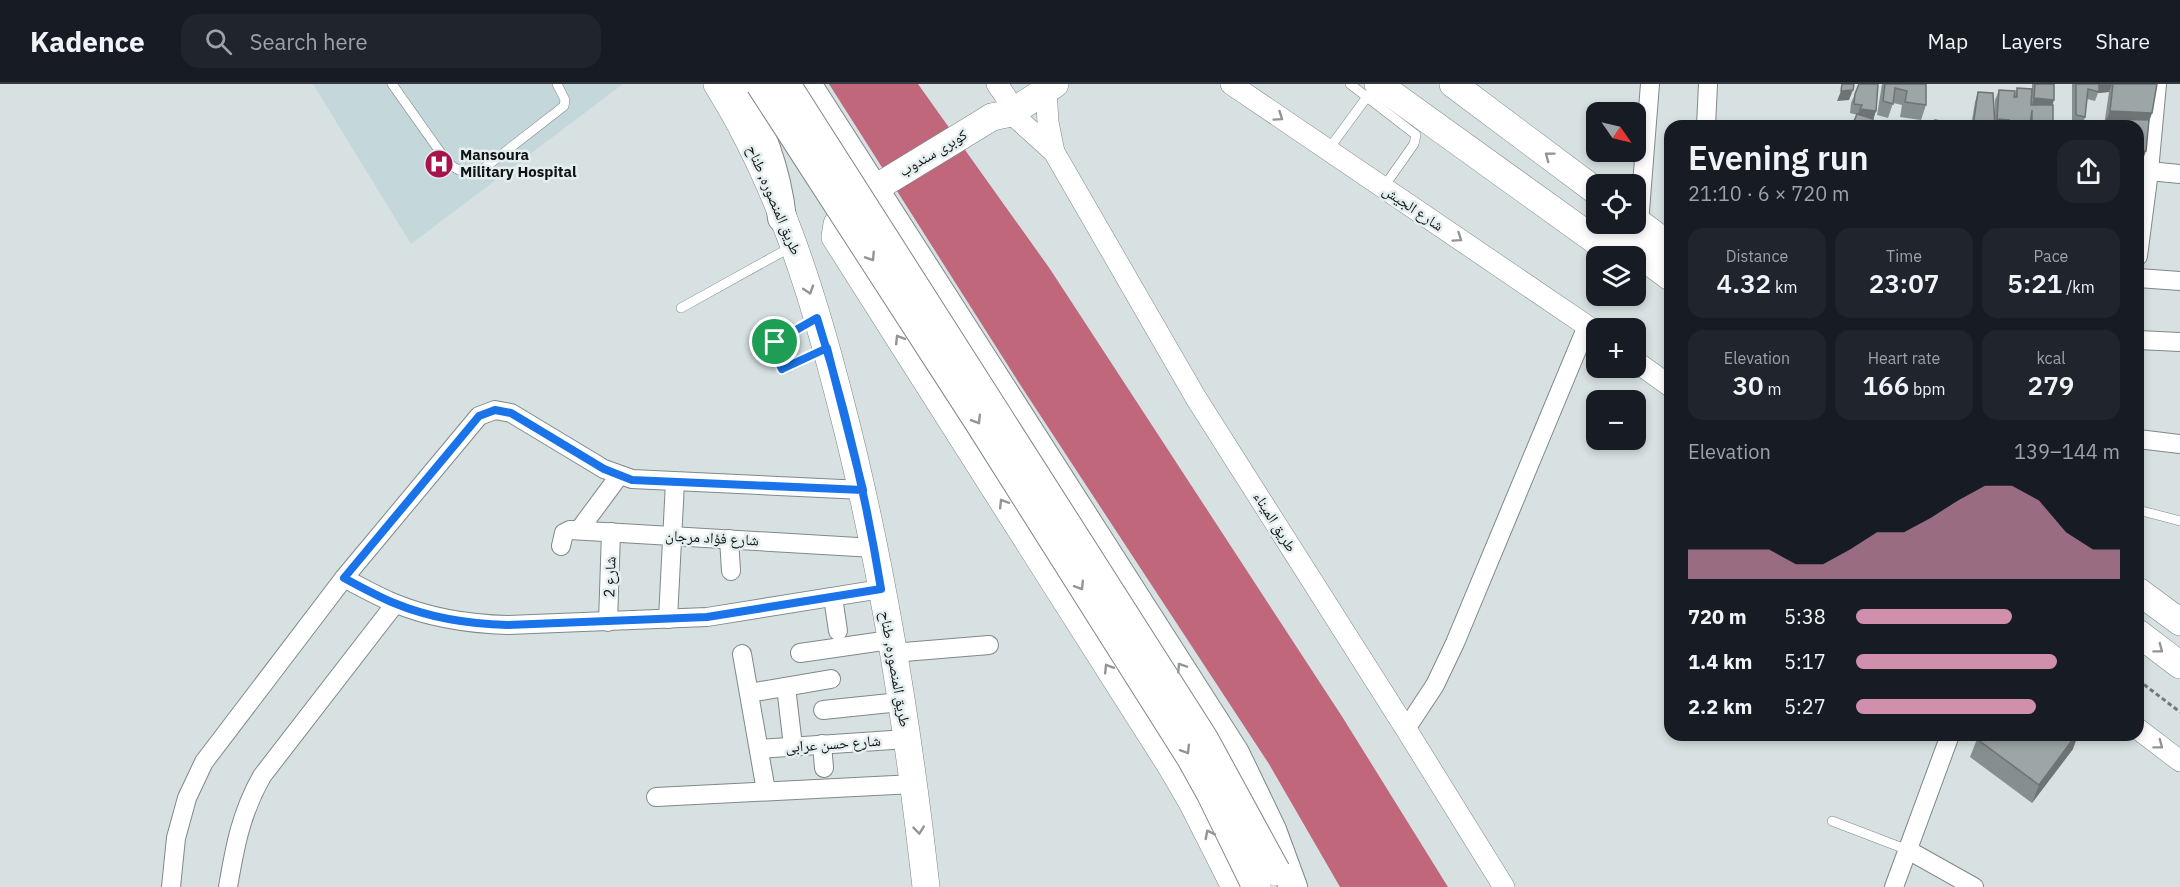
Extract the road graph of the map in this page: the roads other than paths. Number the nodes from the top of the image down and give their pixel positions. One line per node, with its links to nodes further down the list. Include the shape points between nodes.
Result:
1 (392, 84): 2 (lane, via 448,163 471,174 483,170 564,106)
2 (557, 84)
3 (717, 84): 29 (main road, طريق المنصوره, طناح, via 736,114)
4 (736, 84): 29 (highway, via 774,174)
5 (760, 84): 97 (highway, one-way to 97, bridge, via 1191,758)
6 (776, 84): 25 (main road, via 839,180 852,188)
7 (786, 84): 97 (highway, bridge, via 1204,740)
8 (807, 84): 25 (highway)
9 (1231, 84): 20 (street, شارع الجيش, one-way to 20)
10 (1350, 84): 17 (lane)
11 (1405, 84): 28 (main road)
12 (1453, 84): 27 (main road, one-way to 12)
13 (1650, 84): 23 (street)
14 (1708, 84): 19 (street)
15 (2135, 84): 16 (street)
16 (2156, 85): 22 (street)
17 (1372, 90): 20 (lane); 26 (lane, via 1416,135 1414,144); 34 (main road)
18 (1013, 100): 21 (street, طريق الميناء); 21 (street, طريق الميناء, via 1048,122); 25 (main road, كوبرى سندوب)
19 (1706, 120)
20 (1328, 150): 26 (street, شارع الجيش)
21 (1054, 152): 83 (street, طريق الميناء, via 1196,398)
22 (2144, 170): 24 (street)
23 (1642, 174)
24 (2180, 174)
25 (881, 184): 97 (highway, one-way to 25, via 1272,830 1235,753); 97 (main road, one-way to 25, via 1197,811 837,243 837,224)
26 (1383, 188): 42 (street, شارع الجيش, one-way to 42)
27 (1586, 206)
28 (1586, 207)
29 (782, 218): 33 (main road, طريق المنصوره, طناح)
30 (1646, 229): 32 (main road)
31 (1619, 234): 35 (main road)
32 (1664, 242)
33 (793, 246): 40 (lane); 41 (main road, طريق المنصوره, طناح, one-way to 41)
34 (1602, 246)
35 (1664, 272)
36 (1646, 277): 39 (main road)
37 (2144, 278): 38 (street)
38 (2180, 281)
39 (1664, 289)
40 (681, 308)
41 (817, 318): 46 (main road, طريق المنصوره, طناح); 46 (lane, via 772,347 780,367 785,369)
42 (1586, 326)
43 (2144, 340): 45 (street)
44 (1586, 341): 83 (street, via 1455,644 1435,685)
45 (2180, 342)
46 (827, 348): 53 (main road, طريق المنصوره, طناح)
47 (1646, 369): 48 (street)
48 (1664, 382)
49 (2144, 440): 50 (street)
50 (2180, 444)
51 (619, 476): 52 (street); 56 (street); 63 (street, via 511,413 495,410 479,416)
52 (675, 482): 53 (street); 58 (street)
53 (863, 490): 61 (main road, طريق المنصوره, طناح)
54 (2144, 511): 55 (lane)
55 (2180, 520)
56 (579, 530): 57 (street, شارع فؤاد مرجان); 60 (street, via 567,531)
57 (611, 532): 58 (street, شارع فؤاد مرجان); 69 (street, شارع 2)
58 (673, 536): 59 (street, شارع فؤاد مرجان); 68 (street)
59 (729, 539): 61 (street, شارع فؤاد مرجان); 62 (street)
60 (561, 546)
61 (874, 548): 64 (main road, طريق المنصوره, طناح)
62 (731, 571)
63 (344, 578): 67 (street); 98 (street, via 204,762 186,798 176,838)
64 (881, 589): 66 (street); 74 (main road, طريق المنصوره, طناح)
65 (2144, 595): 70 (main road)
66 (833, 597): 68 (street, via 726,615); 71 (street)
67 (395, 604): 69 (street, via 483,624); 99 (street, via 250,796)
68 (668, 619): 69 (street)
69 (608, 622)
70 (2180, 622)
71 (837, 631)
72 (2144, 638): 77 (main road, one-way to 77)
73 (989, 645): 74 (street)
74 (891, 646): 75 (street); 81 (main road, طريق المنصوره, طناح)
75 (800, 652)
76 (742, 654): 80 (street)
77 (2180, 665)
78 (831, 679): 79 (street)
79 (786, 687): 80 (street); 88 (street)
80 (749, 693): 89 (street)
81 (900, 702): 82 (street); 85 (main road, طريق المنصوره, طناح)
82 (824, 710)
83 (1406, 729): 101 (street, طريق الميناء)
84 (2144, 734): 90 (street, one-way to 90)
85 (907, 739): 87 (street, شارع حسن عرابى); 92 (main road, طريق المنصوره, طناح)
86 (1948, 741): 96 (street)
87 (822, 744): 88 (street, شارع حسن عرابى); 91 (street)
88 (794, 746): 89 (street, شارع حسن عرابى)
89 (759, 749): 93 (street)
90 (2180, 761)
91 (824, 768)
92 (914, 784): 93 (street); 100 (main road, طريق المنصوره, طناح, one-way to 100)
93 (766, 792): 94 (street)
94 (656, 797)
95 (1832, 821): 96 (lane)
96 (1908, 850): 102 (street); 103 (street)
97 (1267, 884)
98 (171, 887)
99 (228, 887)
100 (926, 887)
101 (1504, 887)
102 (1894, 887)
103 (1974, 887)

